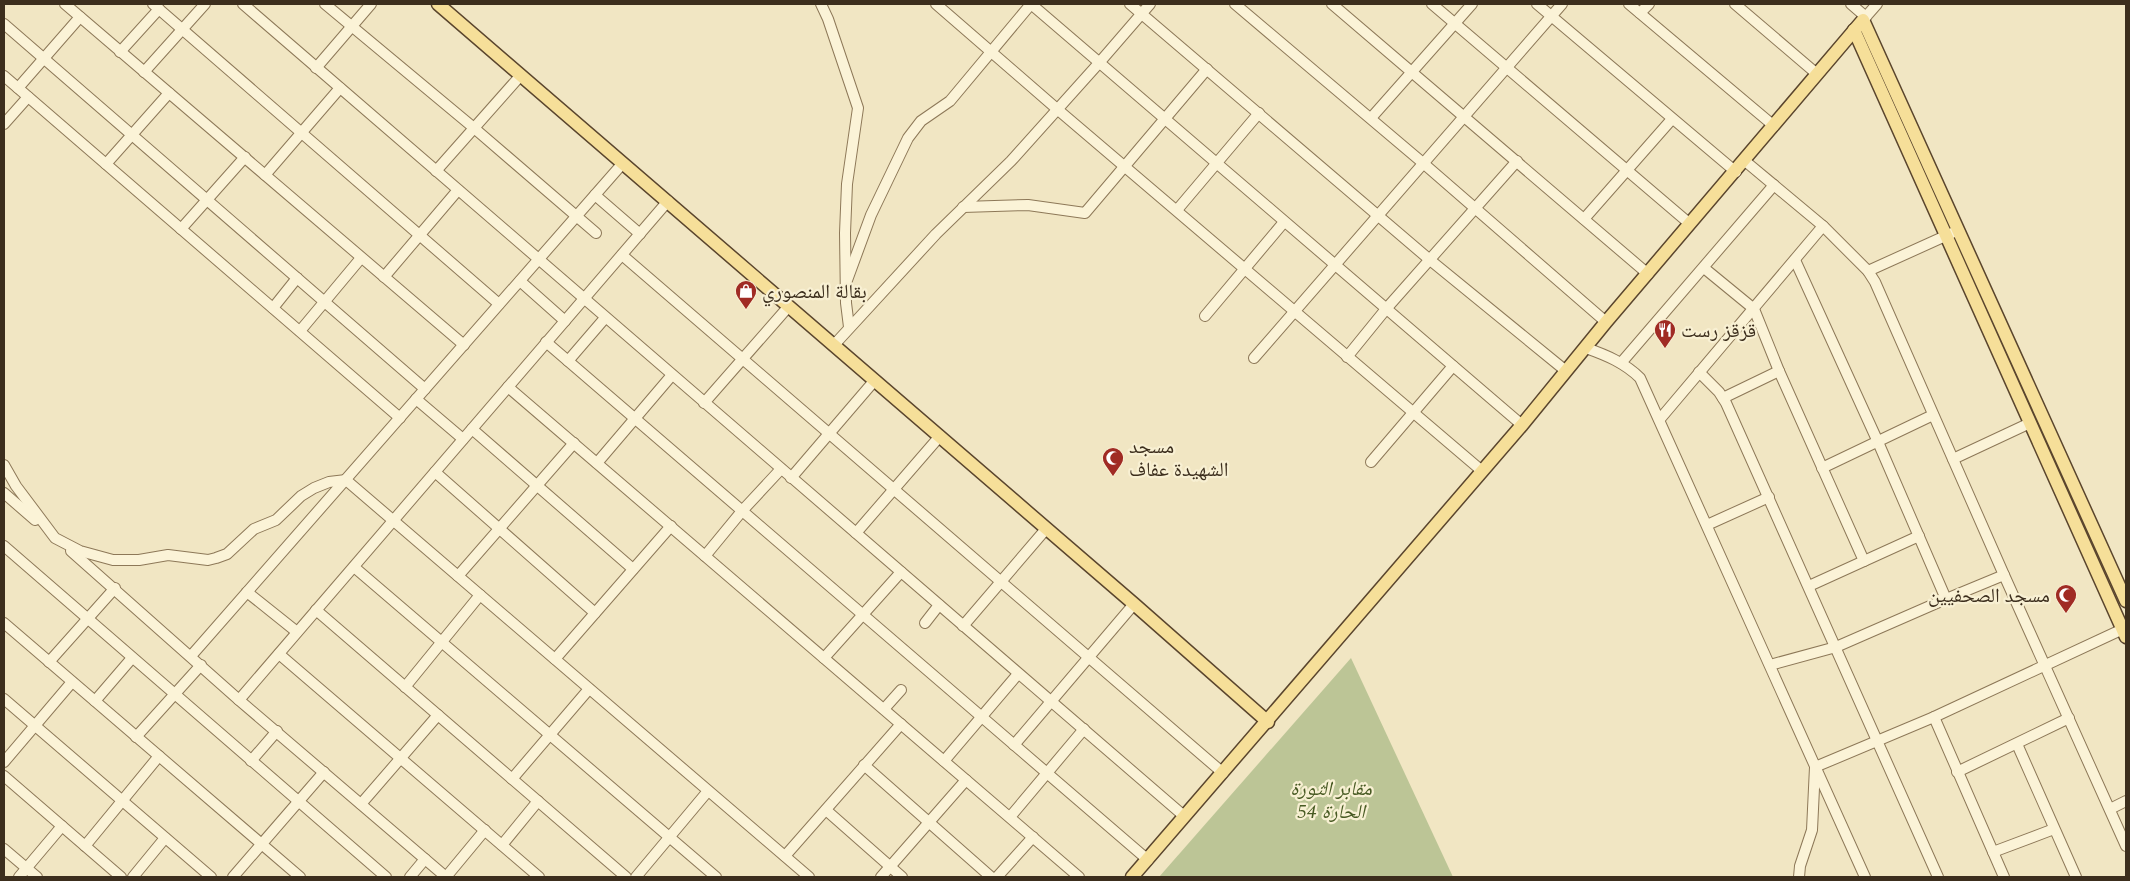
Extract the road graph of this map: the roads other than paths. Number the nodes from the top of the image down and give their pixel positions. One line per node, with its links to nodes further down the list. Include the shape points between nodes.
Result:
1 (65, 4): 27 (street)
2 (205, 4): 32 (street)
3 (243, 4): 38 (street)
4 (325, 4): 31 (street)
5 (371, 4): 31 (street)
6 (438, 4): 44 (main road)
7 (820, 4): 106 (street, via 858,108 847,184)
8 (936, 4): 34 (street)
9 (1031, 4): 34 (street); 37 (street)
10 (1130, 4): 25 (street)
11 (1150, 4): 25 (street)
12 (1235, 4): 53 (street)
13 (1332, 4): 42 (street)
14 (1432, 4): 29 (street)
15 (1472, 4): 29 (street)
16 (1536, 4): 26 (street)
17 (1562, 4): 26 (street)
18 (1629, 4): 24 (street)
19 (1648, 4): 24 (street)
20 (1736, 4): 43 (street)
21 (1851, 4): 28 (street)
22 (1877, 4): 28 (street)
23 (156, 6): 32 (street); 35 (street)
24 (1640, 13): 57 (street)
25 (1141, 14): 37 (street); 40 (street)
26 (1551, 16): 39 (street); 55 (street)
27 (80, 17): 35 (street); 36 (street)
28 (1864, 18): 33 (main road); 88 (main road)
29 (1455, 23): 39 (street); 42 (street)
30 (4, 24): 36 (street)
31 (352, 26): 38 (street); 58 (street)
32 (183, 30): 41 (street); 59 (street)
33 (1854, 30): 43 (main road); 92 (main road)
34 (991, 50): 50 (street); 106 (street, via 950,101 921,121 908,138 871,214)
35 (120, 52): 41 (street)
36 (44, 59): 46 (street); 60 (street)
37 (1099, 63): 50 (street); 54 (street)
38 (316, 68): 47 (street)
39 (1507, 68): 52 (street); 69 (street)
40 (1207, 69): 51 (street); 54 (street)
41 (144, 72): 48 (street)
42 (1412, 72): 52 (street); 53 (street)
43 (1817, 74): 57 (main road)
44 (521, 75): 58 (street); 64 (main road)
45 (4, 76): 46 (street)
46 (18, 88): 49 (street)
47 (340, 88): 59 (street); 70 (street)
48 (169, 93): 60 (street); 61 (street)
49 (28, 97): 56 (street); 66 (street)
50 (1058, 110): 68 (street); 78 (street)
51 (1259, 113): 67 (street); 82 (street)
52 (1464, 116): 63 (street); 65 (street)
53 (1370, 118): 65 (street)
54 (1165, 119): 67 (street); 68 (street)
55 (1672, 119): 69 (street); 71 (street)
56 (4, 124)
57 (1774, 126): 62 (main road)
58 (474, 128): 70 (street); 81 (street)
59 (301, 132): 72 (street); 91 (street)
60 (132, 135): 66 (street); 76 (street)
61 (244, 158): 72 (street); 76 (street)
62 (1745, 161): 71 (main road); 73 (street)
63 (1517, 162): 79 (street); 83 (street)
64 (623, 163): 75 (street); 77 (main road)
65 (1423, 163): 79 (street); 82 (street)
66 (106, 164): 87 (street)
67 (1216, 164): 80 (street); 84 (street)
68 (1124, 166): 78 (street, via 1085,213 1028,205); 80 (street)
69 (1626, 170): 83 (street); 85 (street)
70 (436, 171): 74 (street)
71 (1736, 172): 85 (main road)
72 (265, 175): 94 (street)
73 (1774, 185): 86 (street); 99 (street)
74 (458, 190): 91 (street); 95 (street)
75 (595, 195): 81 (street); 90 (street)
76 (207, 200): 87 (street); 104 (street)
77 (668, 201): 90 (street); 110 (main road)
78 (963, 207): 119 (street)
79 (1474, 208): 96 (street); 118 (street)
80 (1177, 210): 100 (street)
81 (577, 216): 89 (street); 95 (street)
82 (1378, 216): 96 (street); 98 (street)
83 (1584, 219): 102 (street)
84 (1284, 222): 98 (street); 100 (street)
85 (1690, 224): 102 (main road)
86 (1823, 226): 97 (street); 101 (street)
87 (181, 229): 111 (street)
88 (1960, 230): 92 (street); 191 (main road)
89 (596, 233)
90 (640, 234): 93 (street)
91 (420, 235): 103 (street); 109 (street)
92 (1946, 236): 101 (street); 146 (main road)
93 (622, 255): 107 (street); 127 (street)
94 (361, 258): 103 (street); 108 (street)
95 (539, 260): 105 (street); 107 (street)
96 (1430, 260): 112 (street); 131 (street)
97 (1795, 260): 113 (street); 152 (street)
98 (1335, 264): 112 (street); 114 (street)
99 (1704, 268): 113 (street); 129 (street)
100 (1246, 269): 114 (street); 115 (street)
101 (1868, 271): 142 (street)
102 (1648, 274): 118 (main road)
103 (384, 277): 122 (street)
104 (297, 278): 108 (street); 111 (street)
105 (520, 281): 109 (street); 117 (street)
106 (846, 283): 119 (street)
107 (583, 299): 116 (street); 117 (street)
108 (324, 302): 120 (street); 137 (street)
109 (499, 304): 122 (street)
110 (789, 306): 123 (main road); 127 (street)
111 (273, 308): 120 (street)
112 (1386, 309): 125 (street); 130 (street)
113 (1754, 309): 132 (street); 133 (street)
114 (1294, 312): 125 (street); 126 (street)
115 (1205, 316)
116 (605, 318): 128 (street); 134 (street)
117 (565, 320): 121 (street)
118 (1606, 322): 124 (main road)
119 (849, 327): 123 (street)
120 (300, 331): 143 (street)
121 (546, 342): 128 (street); 136 (street)
122 (464, 345): 137 (street)
123 (834, 345): 135 (main road)
124 (1586, 348): 129 (street); 131 (main road)
125 (1347, 357): 141 (street)
126 (1254, 358)
127 (742, 359): 140 (street); 149 (street)
128 (568, 361): 144 (street)
129 (1621, 363): 145 (street, via 1640,378)
130 (1453, 366): 141 (street); 147 (street)
131 (1566, 371): 147 (main road)
132 (1699, 372): 138 (street); 145 (street)
133 (1779, 372): 138 (street); 158 (street)
134 (672, 376): 140 (street); 144 (street)
135 (875, 380): 149 (street); 150 (main road)
136 (508, 387): 148 (street); 153 (street)
137 (425, 389): 139 (street)
138 (1723, 398): 167 (street)
139 (416, 400): 143 (street); 151 (street)
140 (704, 403): 159 (street)
141 (1414, 412): 155 (street); 160 (street)
142 (1933, 416): 152 (street); 154 (street)
143 (400, 418): 163 (street)
144 (634, 418): 156 (street); 168 (street)
145 (1660, 419): 170 (street)
146 (2030, 423): 154 (street); 202 (main road)
147 (1522, 425): 160 (main road)
148 (472, 429): 151 (street); 164 (street)
149 (829, 434): 162 (street); 165 (street)
150 (940, 436): 165 (street); 173 (main road)
151 (463, 440): 161 (street)
152 (1878, 442): 158 (street); 175 (street)
153 (574, 443): 156 (street); 164 (street)
154 (1953, 459): 183 (street)
155 (1371, 462)
156 (597, 463): 171 (street)
157 (4, 465): 176 (street)
158 (1822, 468): 179 (street)
159 (781, 469): 162 (street); 168 (street)
160 (1482, 471): 230 (main road)
161 (435, 472): 169 (street); 172 (street)
162 (791, 478): 174 (street)
163 (346, 480): 169 (street); 176 (street, via 314,488 276,520 254,529 228,554 208,560 168,554 139,560 114,560 80,551); 188 (street)
164 (537, 486): 172 (street); 181 (street)
165 (894, 489): 174 (street); 185 (street)
166 (4, 493): 176 (street)
167 (1769, 497): 170 (street); 186 (street)
168 (742, 511): 178 (street); 196 (street)
169 (393, 521): 180 (street); 184 (street)
170 (1707, 525): 212 (street)
171 (670, 526): 178 (street); 181 (street)
172 (499, 529): 184 (street); 195 (street)
173 (1046, 529): 185 (street); 192 (main road)
174 (856, 533): 182 (street)
175 (1919, 536): 179 (street); 190 (street)
176 (55, 538): 187 (street)
177 (4, 546): 197 (street)
178 (705, 556): 209 (street)
179 (1864, 561): 186 (street)
180 (354, 567): 194 (street); 203 (street)
181 (633, 569): 195 (street)
182 (901, 572): 193 (street); 196 (street)
183 (2004, 575): 190 (street); 213 (street)
184 (458, 576): 189 (street)
185 (1001, 582): 200 (street); 207 (street)
186 (1809, 586): 204 (street)
187 (115, 588): 197 (street); 206 (street)
188 (247, 592): 201 (street); 206 (street)
189 (480, 595): 203 (street); 210 (street)
190 (1946, 599): 204 (street)
191 (2126, 601)
192 (1134, 604): 207 (street); 230 (main road)
193 (939, 606): 199 (street); 200 (street)
194 (316, 610): 201 (street); 217 (street)
195 (595, 613): 210 (street)
196 (862, 614): 209 (street); 227 (street)
197 (87, 620): 208 (street); 211 (street)
198 (4, 623): 211 (street)
199 (925, 623)
200 (963, 626): 215 (street)
201 (298, 632): 205 (street)
202 (2124, 633): 213 (street)
203 (442, 642): 217 (street); 235 (street)
204 (1836, 647): 212 (street); 237 (street)
205 (279, 654): 222 (street); 241 (street)
206 (191, 656): 214 (street)
207 (1089, 657): 224 (street); 250 (street)
208 (132, 658): 220 (street); 223 (street)
209 (824, 658): 225 (street)
210 (555, 659): 218 (street)
211 (49, 662): 216 (street)
212 (1770, 664): 246 (street)
213 (2045, 664): 228 (street); 229 (street)
214 (201, 665): 220 (street); 222 (street)
215 (1018, 674): 224 (street); 227 (street)
216 (72, 682): 223 (street); 232 (street)
217 (405, 687): 226 (street)
218 (590, 689): 235 (street); 254 (street)
219 (901, 690): 225 (street)
220 (174, 695): 236 (street); 243 (street)
221 (4, 699): 232 (street)
222 (239, 700): 234 (street)
223 (95, 701): 236 (street)
224 (1051, 701): 233 (street); 239 (street)
225 (884, 709): 231 (street)
226 (438, 715): 241 (street); 252 (street)
227 (982, 717): 239 (street); 242 (street)
228 (1934, 717): 237 (street); 248 (street)
229 (2069, 718): 238 (street); 260 (street)
230 (1268, 722): 250 (main road)
231 (901, 724): 242 (street); 245 (street)
232 (35, 726): 244 (street); 255 (street)
233 (1084, 730): 249 (street); 262 (street)
234 (277, 731): 243 (street); 247 (street)
235 (550, 736): 252 (street); 270 (street)
236 (136, 737): 240 (street)
237 (1877, 741): 246 (street); 305 (street)
238 (2016, 744): 248 (street); 266 (street)
239 (1014, 745): 249 (street)
240 (159, 756): 255 (street); 271 (street)
241 (400, 758): 259 (street); 267 (street)
242 (944, 760): 253 (street)
243 (251, 761): 258 (street)
244 (4, 762)
245 (864, 765): 261 (street); 264 (street)
246 (1816, 766): 303 (street, via 1812,830); 304 (street)
247 (324, 772): 258 (street); 259 (street)
248 (1957, 772): 276 (street)
249 (1047, 773): 263 (street); 279 (street)
250 (1223, 773): 262 (main road)
251 (4, 776): 265 (street)
252 (512, 779): 256 (street)
253 (966, 780): 263 (street); 264 (street)
254 (708, 791): 270 (street); 277 (street)
255 (121, 800): 269 (street); 273 (street)
256 (538, 801): 272 (street); 293 (street)
257 (2126, 801): 260 (street)
258 (298, 802): 271 (street); 289 (street)
259 (360, 804): 278 (street)
260 (2110, 809): 274 (street)
261 (826, 810): 277 (street); 280 (street)
262 (1184, 816): 279 (main road)
263 (1010, 818): 268 (street)
264 (928, 823): 280 (street); 299 (street)
265 (62, 826): 273 (street); 281 (street)
266 (2054, 829): 276 (street); 307 (street)
267 (485, 830): 272 (street); 291 (street)
268 (1033, 837): 300 (street); 301 (street)
269 (165, 838): 285 (street); 286 (street)
270 (670, 838): 294 (street); 295 (street)
271 (262, 845): 287 (street); 288 (street)
272 (502, 845): 292 (street)
273 (85, 846): 284 (street)
274 (2126, 846)
275 (4, 849): 281 (street)
276 (1993, 852): 306 (street)
277 (784, 856): 296 (street)
278 (425, 859): 290 (street); 291 (street)
279 (1148, 860): 302 (main road)
280 (890, 867): 297 (street); 298 (street)
281 (27, 868): 282 (street); 283 (street)
282 (19, 877)
283 (37, 877)
284 (121, 877)
285 (132, 877)
286 (211, 877)
287 (234, 877)
288 (300, 877)
289 (386, 877)
290 (410, 877)
291 (446, 877)
292 (539, 877)
293 (626, 877)
294 (636, 877)
295 (716, 877)
296 (810, 877)
297 (881, 877)
298 (902, 877)
299 (991, 877)
300 (997, 877)
301 (1079, 877)
302 (1132, 877)
303 (1799, 877)
304 (1865, 877)
305 (1938, 877)
306 (2004, 877)
307 (2076, 877)

